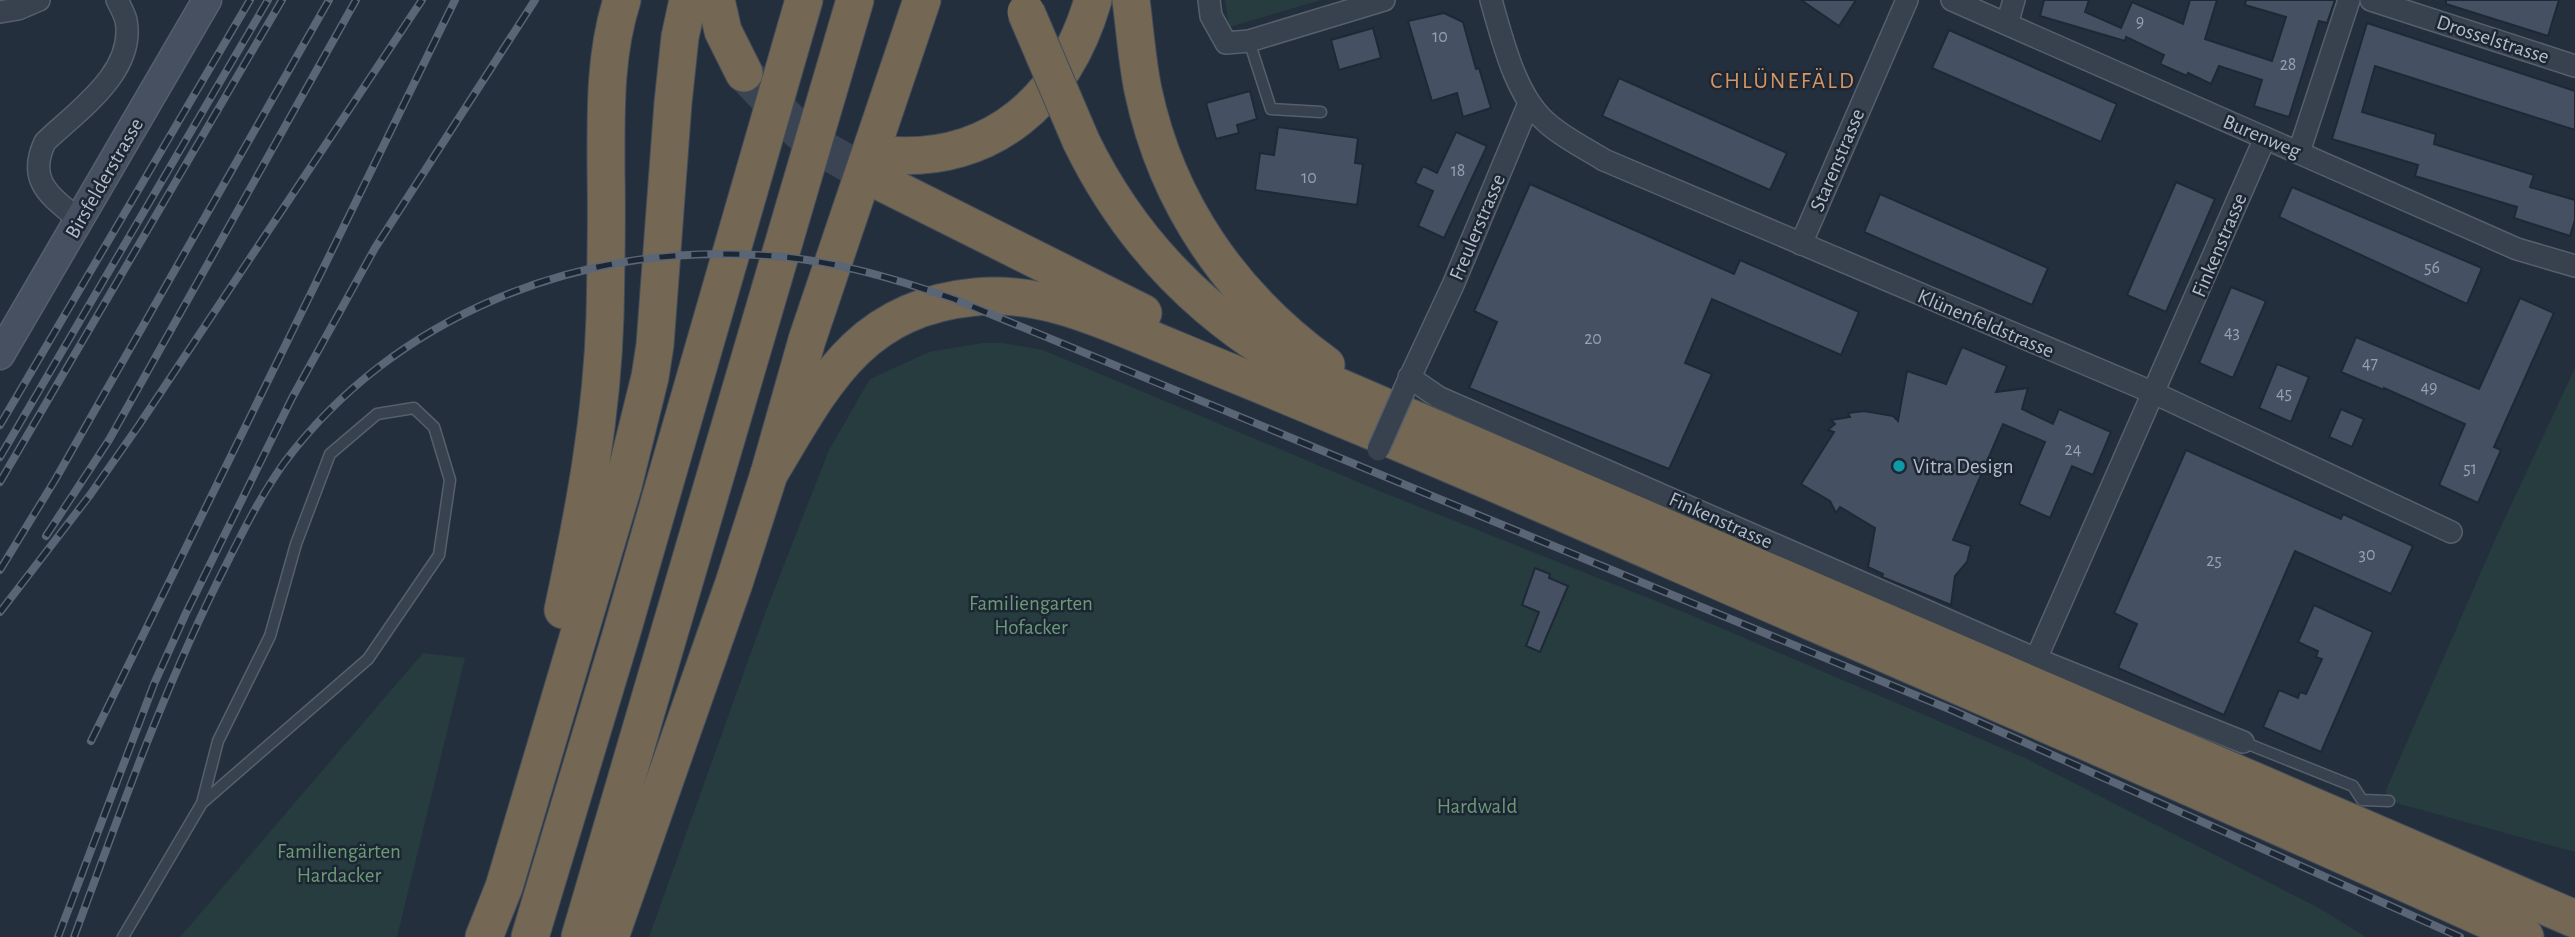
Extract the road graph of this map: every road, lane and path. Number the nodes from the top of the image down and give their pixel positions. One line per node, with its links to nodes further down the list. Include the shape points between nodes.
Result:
1 (40, 0): 21 (street)
2 (117, 0): 30 (street, via 126,19 120,62 107,81 44,142 39,153 40,181)
3 (208, 0): 30 (main road, Birsfelderstrasse)
4 (622, 0): 46 (highway, via 608,70 598,425 541,710 491,886)
5 (688, 0): 46 (highway, via 674,90 655,345 644,405 504,887)
6 (716, 0): 25 (highway, via 723,31)
7 (804, 0): 48 (highway)
8 (855, 0): 49 (highway)
9 (922, 0): 36 (highway, via 807,340)
10 (1093, 0): 35 (highway, via 1063,71 1013,122 957,149 881,167)
11 (1131, 0): 35 (highway, via 1143,89 1158,143 1176,189 1211,251 1241,288 1304,347)
12 (1209, 0): 23 (street, via 1211,16 1226,43)
13 (1384, 0): 23 (street)
14 (1491, 0): 26 (street, via 1507,54)
15 (1907, 0): 31 (street, Starenstrasse)
16 (1952, 0): 22 (street, Burenweg)
17 (2014, 0): 22 (street)
18 (2349, 0): 29 (street)
19 (2371, 0): 24 (street, Drosselstrasse)
20 (1023, 6): 35 (highway, bridge, via 1105,187 1142,240 1181,284 1254,343 1324,382)
21 (0, 12)
22 (2007, 24): 28 (street, Burenweg)
23 (1249, 41): 27 (lane, via 1271,109)
24 (2575, 65)
25 (744, 73)
26 (1529, 103): 31 (street, Klünenfeldstrasse, via 1546,122 1604,160); 35 (street, Freulerstrasse)
27 (1321, 112)
28 (2265, 138): 29 (street, Burenweg); 34 (street, Finkenstrasse)
29 (2299, 152): 32 (street, Burenweg, via 2517,249)
30 (79, 220): 33 (main road, Birsfelderstrasse)
31 (1801, 244): 34 (street, Klünenfeldstrasse)
32 (2575, 265)
33 (0, 355)
34 (2154, 393): 37 (street, Klünenfeldstrasse); 38 (street, Finkenstrasse)
35 (1401, 416): 36 (highway, via 1050,302 992,296 921,307 859,345 827,380); 38 (street, Finkenstrasse, via 1438,397); 42 (highway)
36 (769, 474): 50 (highway)
37 (2451, 531)
38 (2036, 659): 39 (street, Finkenstrasse)
39 (2243, 742): 40 (lane, via 2353,786 2362,800)
40 (2389, 801)
41 (202, 803): 41 (lane, via 368,659 439,555 450,480 434,427 414,408 377,414 330,454 296,544 270,636 218,741); 47 (lane)
42 (2311, 823): 43 (highway, via 2444,853); 44 (highway); 45 (highway); 51 (highway)
43 (2575, 893)
44 (2575, 919)
45 (2575, 934)
46 (484, 936)
47 (123, 937)
48 (530, 937)
49 (580, 937)
50 (610, 937)
51 (2525, 937)

